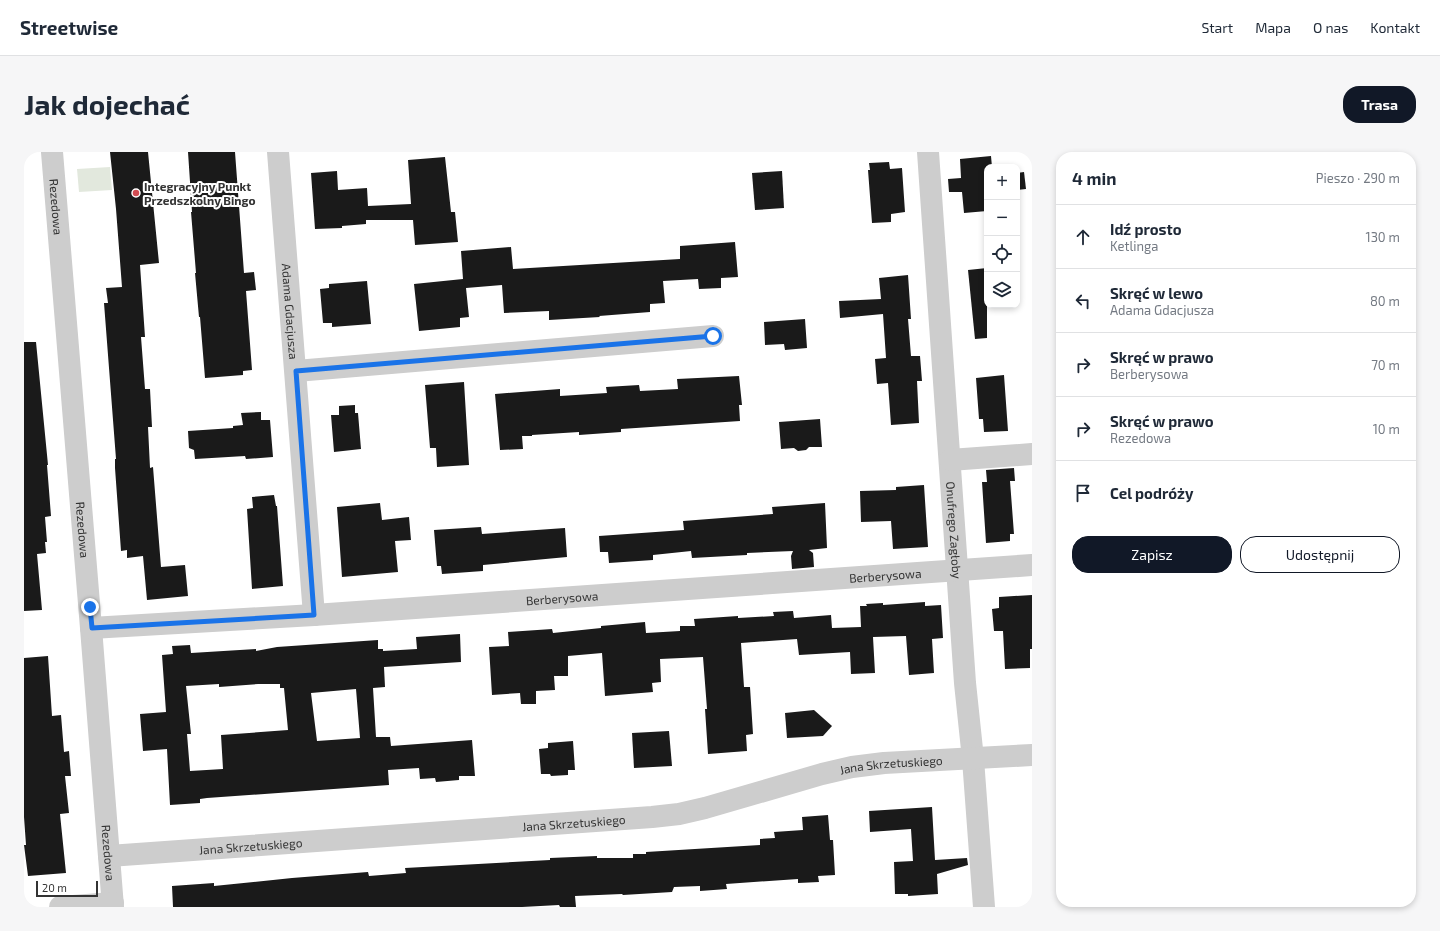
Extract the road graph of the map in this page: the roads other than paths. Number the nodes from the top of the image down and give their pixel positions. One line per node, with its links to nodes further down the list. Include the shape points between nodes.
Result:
1 (52, 152): 11 (street, Rezedowa)
2 (278, 152): 5 (street, Adama Gdacjusza)
3 (928, 152): 7 (street, Onufrego Zagłoby)
4 (713, 336): 5 (street)
5 (296, 371): 10 (street, Adama Gdacjusza)
6 (1032, 454): 7 (street)
7 (950, 460): 9 (street, Onufrego Zagłoby)
8 (1032, 565): 9 (street, Berberysowa)
9 (958, 570): 10 (street, Berberysowa); 13 (street, Onufrego Zagłoby, via 965,684)
10 (314, 615): 11 (street, Berberysowa)
11 (92, 628): 14 (street, Rezedowa)
12 (1032, 755): 13 (street, Jana Skrzetuskiego)
13 (973, 759): 14 (street, Jana Skrzetuskiego, via 852,767 679,814); 17 (street, Onufrego Zagłoby)
14 (109, 856): 15 (street, Rezedowa)
15 (113, 905): 16 (street)
16 (60, 907)
17 (984, 907)

